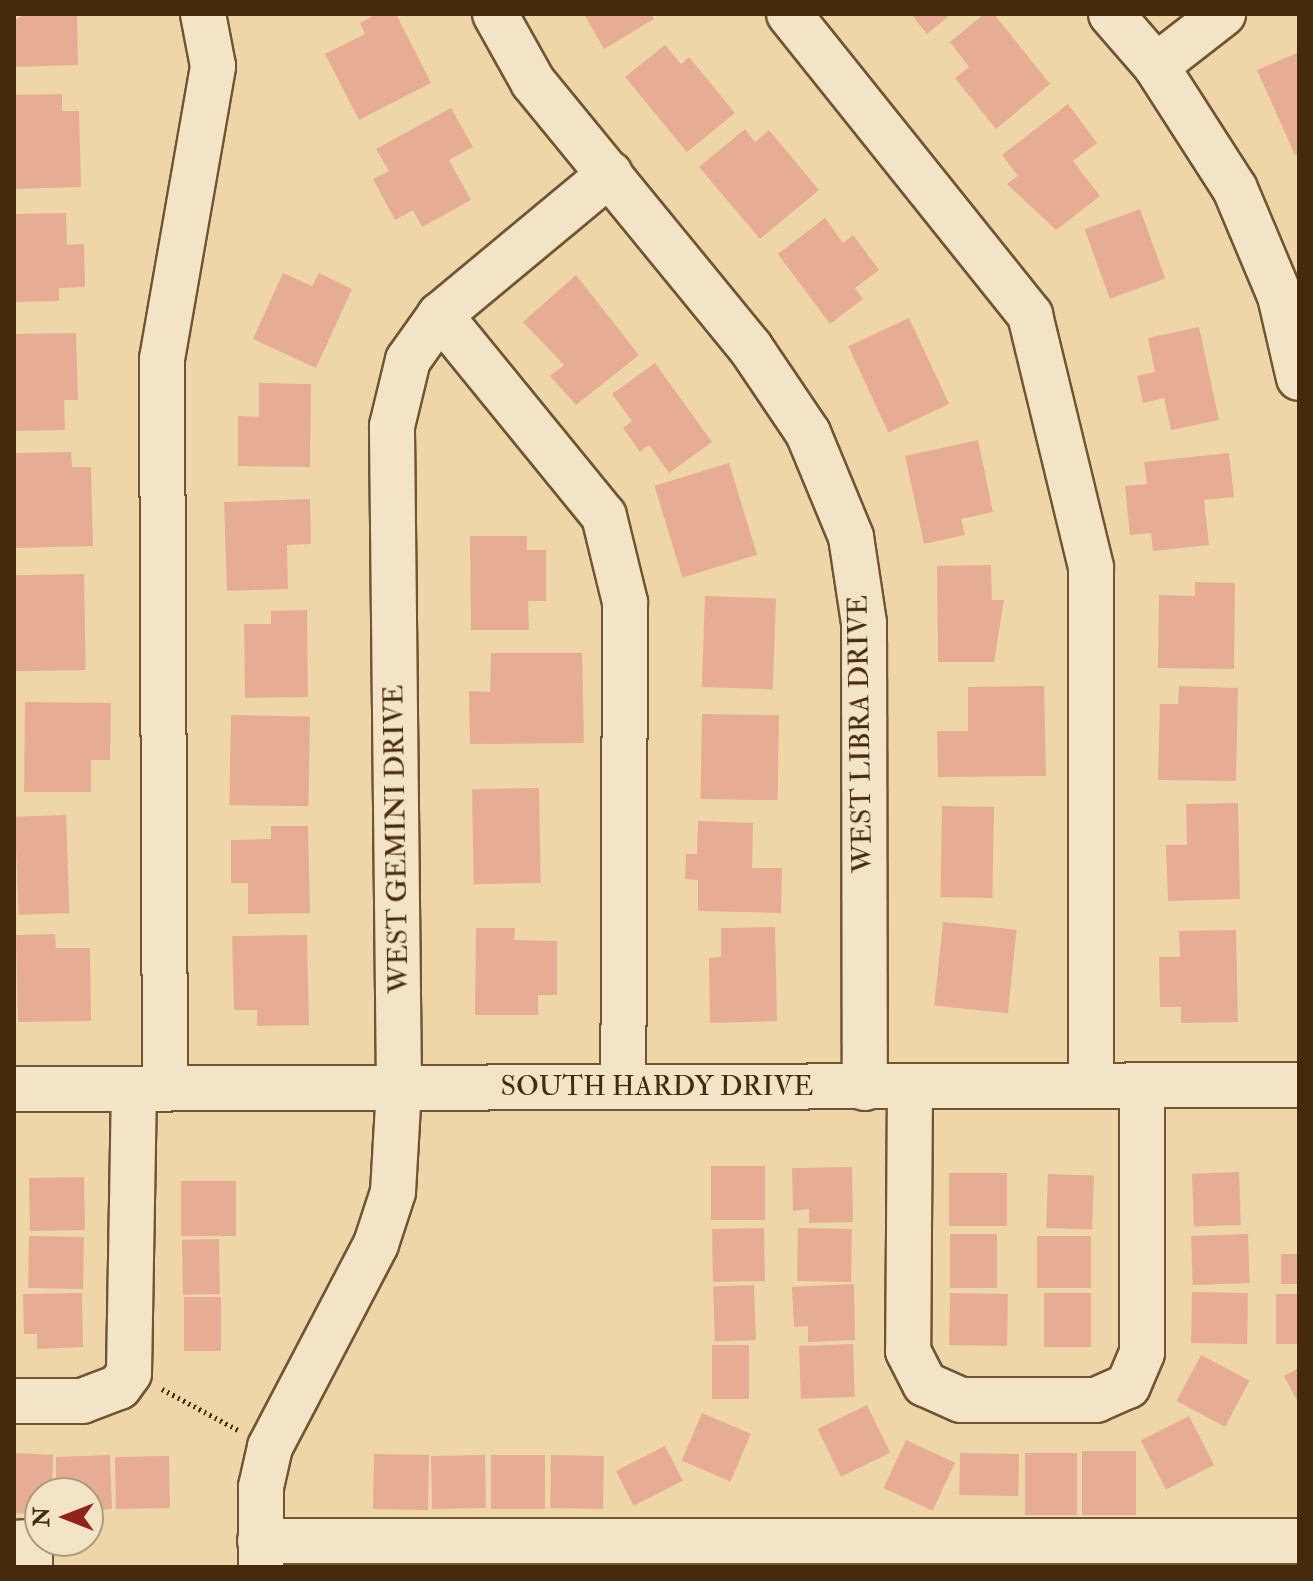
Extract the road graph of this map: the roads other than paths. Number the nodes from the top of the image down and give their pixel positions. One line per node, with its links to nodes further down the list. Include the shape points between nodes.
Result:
1 (203, 14): 18 (street, via 213,66 162,359)
2 (495, 14): 7 (street, WEST LIBRA DRIVE, via 533,82)
3 (789, 14): 11 (street, via 1030,315 1091,567)
4 (1111, 14): 6 (street)
5 (1223, 14): 6 (street)
6 (1156, 66): 9 (street, via 1235,189 1280,296)
7 (610, 174): 8 (street, WEST GEMINI DRIVE); 16 (street, WEST LIBRA DRIVE, via 750,347 808,433 851,537 864,623)
8 (440, 315): 13 (street, via 604,516 625,602); 15 (street, WEST GEMINI DRIVE, via 408,360 392,426)
9 (1299, 378)
10 (1299, 1085): 12 (street, SOUTH HARDY DRIVE)
11 (1091, 1086): 12 (street, SOUTH HARDY DRIVE); 14 (street, SOUTH HARDY DRIVE)
12 (1142, 1086): 14 (street, via 1142,1353 1128,1386 1096,1400 961,1400 925,1384 908,1351)
13 (623, 1087): 15 (street, SOUTH HARDY DRIVE); 16 (street, SOUTH HARDY DRIVE)
14 (910, 1087): 16 (street, SOUTH HARDY DRIVE)
15 (399, 1088): 18 (street, SOUTH HARDY DRIVE); 22 (street, WEST GEMINI DRIVE, via 393,1192 376,1244 270,1447)
16 (865, 1088)
17 (14, 1089): 18 (street, SOUTH HARDY DRIVE)
18 (149, 1089): 19 (street, via 124,1380 82,1401)
19 (14, 1401)
20 (1299, 1541): 22 (street)
21 (14, 1543): 23 (street, via 30,1542)
22 (261, 1554)
23 (30, 1567)

